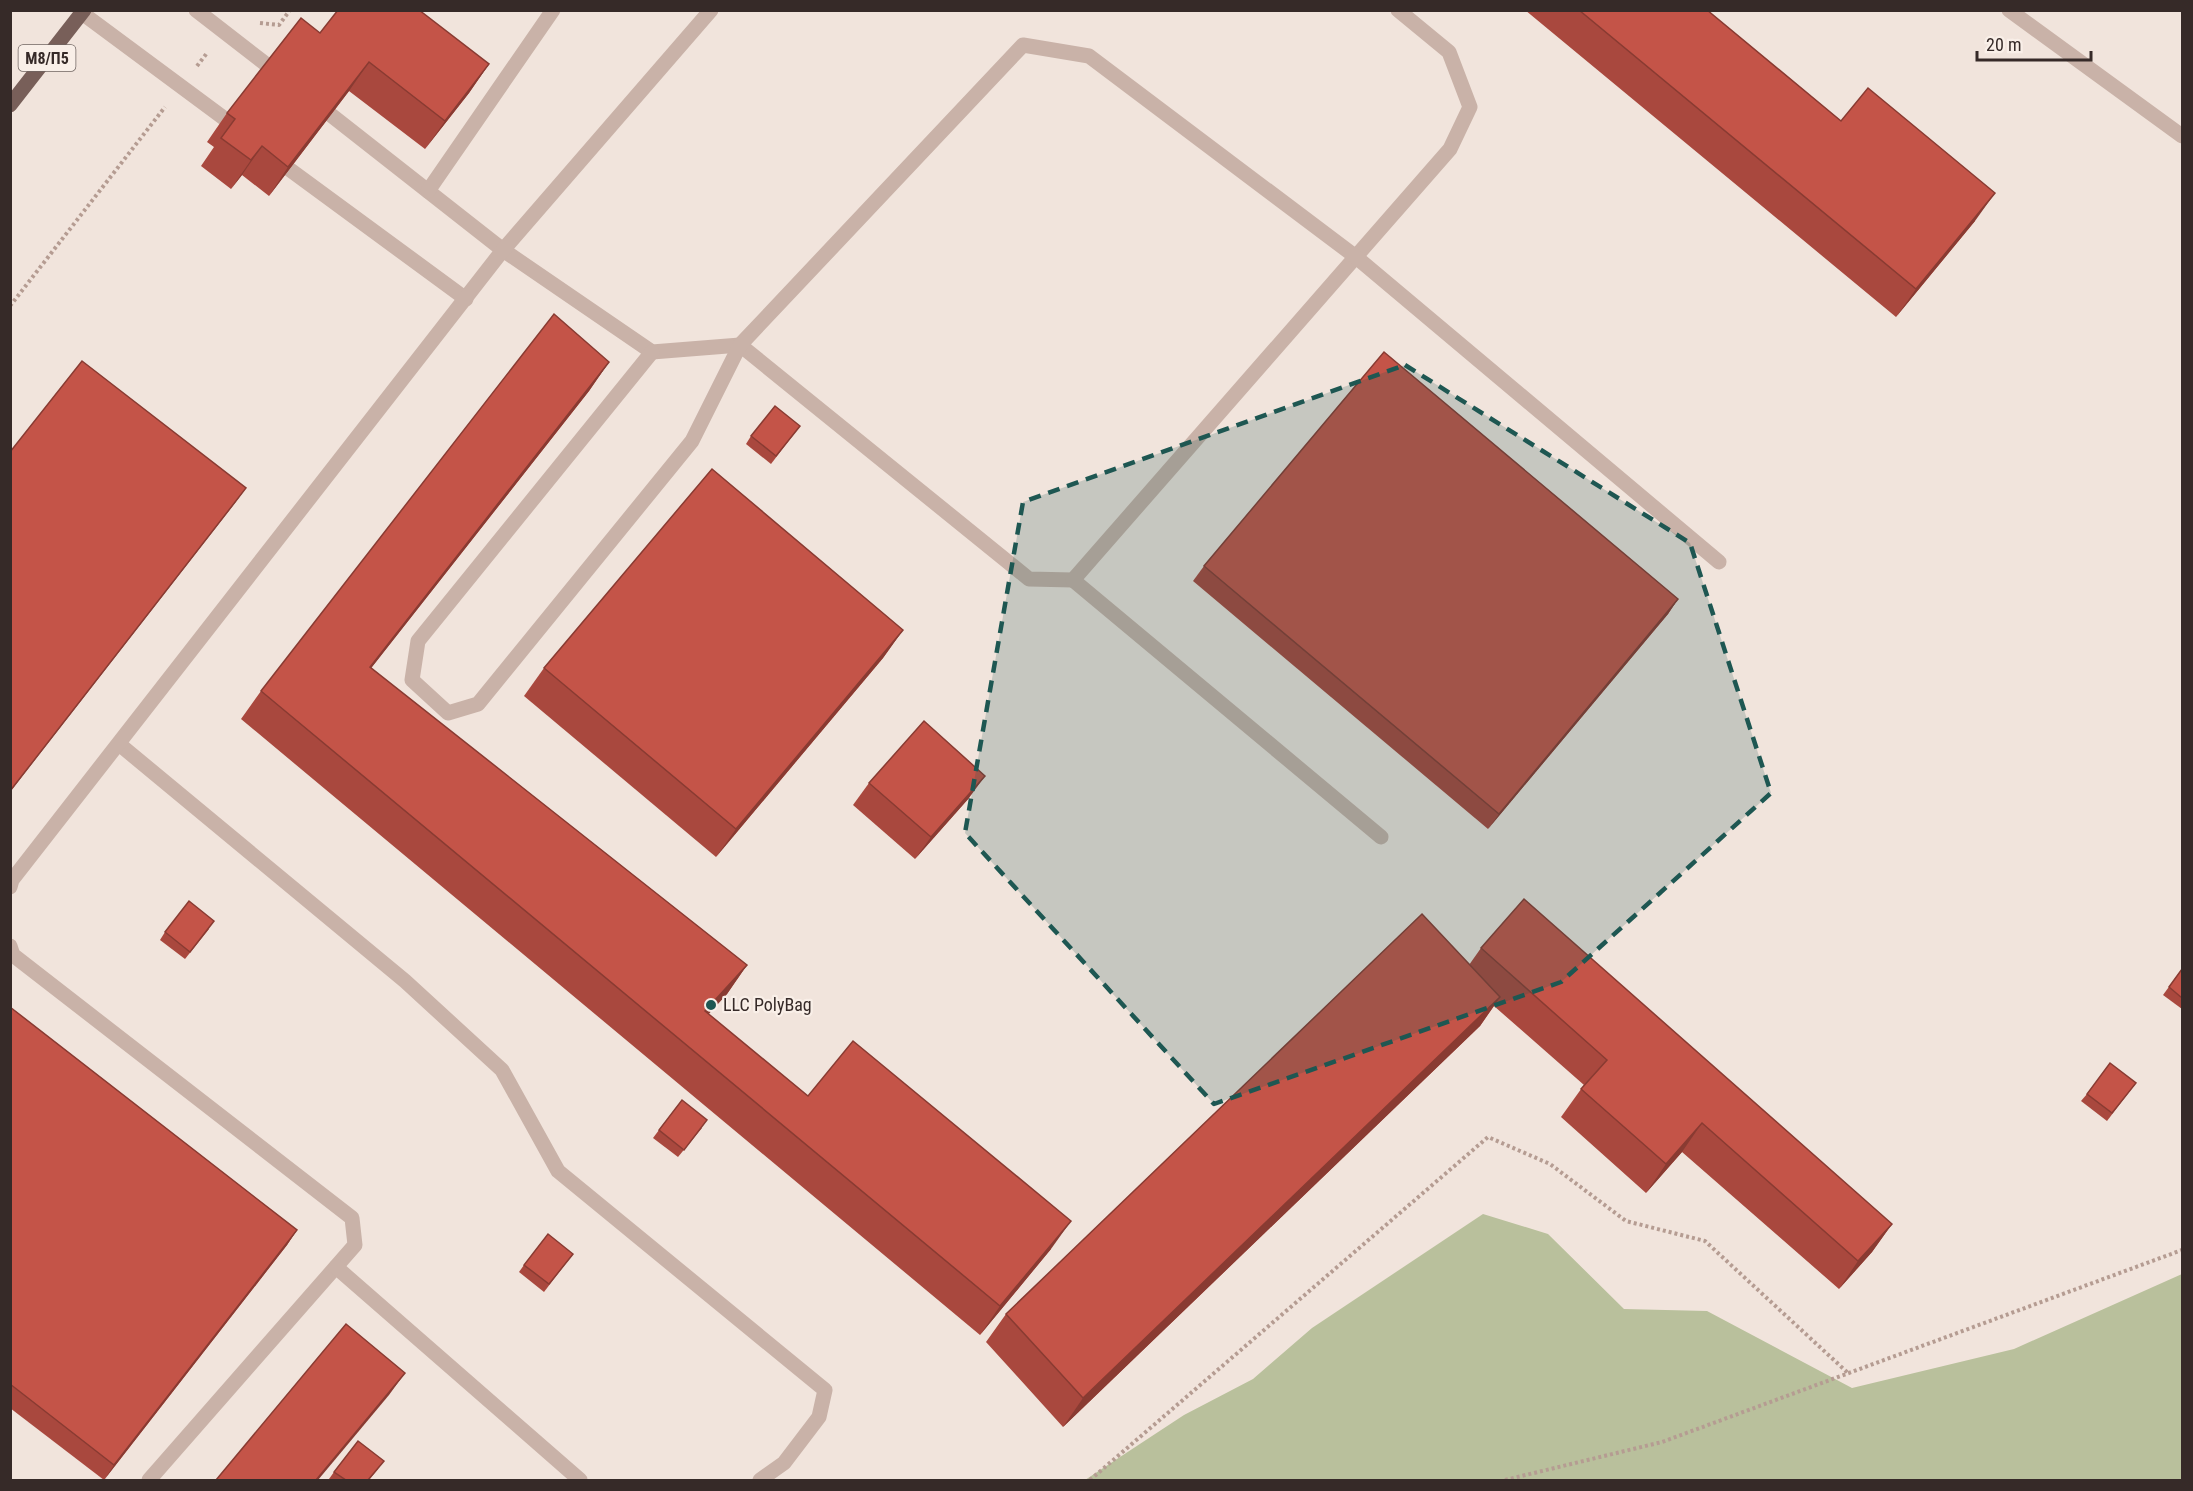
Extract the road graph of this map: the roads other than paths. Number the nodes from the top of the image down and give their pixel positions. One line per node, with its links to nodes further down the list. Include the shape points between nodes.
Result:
1 (196, 10): 7 (lane)
2 (553, 10): 13 (lane)
3 (711, 10): 14 (lane)
4 (1398, 10): 15 (lane, via 1449,52 1470,107 1450,149)
5 (2009, 10): 11 (lane)
6 (83, 12): 8 (main road, М8/П5); 10 (lane)
7 (267, 65)
8 (10, 105)
9 (331, 114): 13 (lane)
10 (225, 119)
11 (2182, 136)
12 (289, 169): 16 (lane)
13 (428, 191): 14 (lane)
14 (503, 250): 16 (lane); 18 (lane)
15 (1356, 257): 17 (lane, via 1089,56 1023,45); 19 (lane); 20 (lane)
16 (466, 299): 21 (lane)
17 (740, 345): 18 (lane); 18 (lane, via 692,441 478,704 448,713 412,680 418,641); 20 (lane, via 1029,579)
18 (652, 352)
19 (1719, 562)
20 (1073, 580): 22 (lane)
21 (119, 744): 23 (lane); 28 (lane, via 405,981 502,1070 558,1171 825,1390 819,1417 784,1463)
22 (1382, 837)
23 (10, 887)
24 (10, 946): 25 (lane, via 13,955 352,1218 355,1245)
25 (336, 1267): 26 (lane); 27 (lane)
26 (149, 1480)
27 (580, 1480)
28 (760, 1480)

